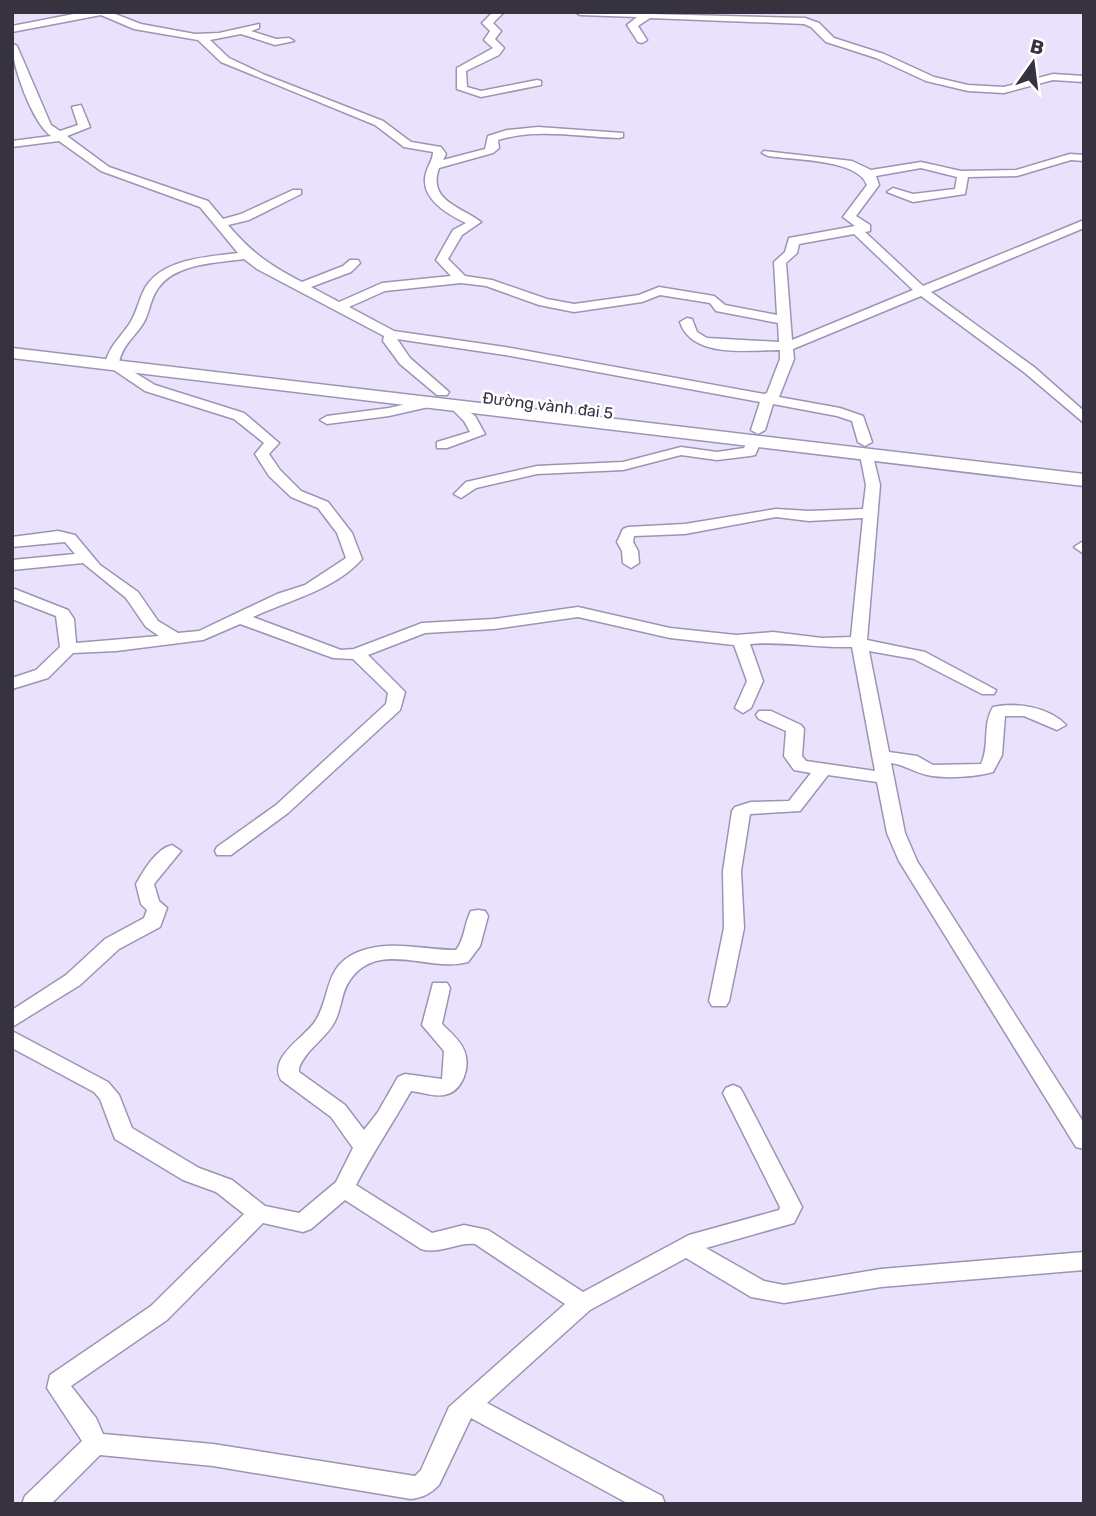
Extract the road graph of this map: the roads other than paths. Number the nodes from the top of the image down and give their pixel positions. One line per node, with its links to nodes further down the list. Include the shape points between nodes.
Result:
1 (102, 12): 6 (street); 8 (street, via 117,21)
2 (499, 12): 13 (street, via 487,23 496,31 489,40 497,50 464,67 459,75 462,89 489,93)
3 (580, 12): 4 (street)
4 (646, 16): 9 (street, via 632,25); 12 (street, via 805,21 830,40 880,56 921,76 968,88 1004,90 1047,78)
5 (255, 26): 7 (street)
6 (12, 29)
7 (242, 31): 8 (street); 10 (street, via 275,42)
8 (201, 37): 20 (street, via 225,60 379,123 408,145 436,149 440,154)
9 (642, 40)
10 (289, 41)
11 (12, 46): 16 (street, via 43,124)
12 (1084, 79)
13 (537, 83)
14 (77, 107): 16 (street, via 84,127)
15 (619, 135): 20 (street, via 507,134 492,138 489,151)
16 (59, 137): 17 (street); 25 (street, via 110,172 204,204)
17 (12, 144)
18 (768, 153): 21 (street, via 852,164)
19 (1084, 158): 22 (street, via 1070,157 1017,173)
20 (437, 165): 30 (street, via 430,177 436,195 454,214 475,222 457,233 442,260)
21 (869, 174): 22 (street, via 921,165); 27 (street, via 873,185 849,215 866,228)
22 (963, 174): 24 (street, via 961,192 912,198)
23 (297, 192): 25 (street, via 245,217)
24 (893, 192)
25 (221, 223): 28 (street)
26 (1084, 224): 32 (street)
27 (858, 231): 32 (street); 34 (street, via 793,241 791,253 779,265)
28 (247, 256): 31 (street); 40 (street, via 178,269 160,279)
29 (354, 263): 31 (street)
30 (461, 279): 33 (street, via 382,287); 34 (street, via 573,308 642,298 659,291 714,300 721,307 744,310 755,317)
31 (301, 287): 33 (street)
32 (922, 292): 38 (street); 44 (street)
33 (340, 306): 36 (street)
34 (782, 319): 38 (street)
35 (687, 322): 38 (street, via 695,337 706,341)
36 (391, 334): 41 (street); 42 (street, via 390,341)
37 (12, 341): 40 (main road, Đường vành đai 5)
38 (786, 346): 41 (street, via 784,372)
39 (12, 353): 40 (main road, Đường vành đai 5)
40 (114, 359): 42 (main road, Đường vành đai 5); 58 (street, via 150,388 244,419 272,443 262,454 274,473 296,494 323,505 344,533 354,556 352,562 311,588)
41 (770, 397): 46 (street); 48 (street, via 851,415 860,423)
42 (435, 398): 43 (main road, Đường vành đai 5); 45 (street, via 389,412); 46 (main road, Đường vành đai 5)
43 (456, 406): 46 (main road, Đường vành đai 5); 47 (street, via 478,434)
44 (1084, 419)
45 (327, 421)
46 (756, 436): 48 (main road, Đường vành đai 5); 51 (street, via 750,452 727,456 681,451 623,466 537,470 471,485)
47 (442, 445)
48 (866, 449): 49 (main road, Đường vành đai 5); 50 (main road, Đường vành đai 5); 52 (street, via 873,485)
49 (1084, 467)
50 (1084, 480)
51 (461, 494)
52 (870, 513): 55 (street, via 776,513 685,529 628,532 625,542); 61 (street)
53 (12, 542): 54 (street, via 66,536)
54 (85, 558): 56 (street); 59 (street, via 132,595 152,624)
55 (631, 563)
56 (12, 565)
57 (12, 593): 62 (street, via 62,612)
58 (240, 618): 59 (street, via 203,635); 63 (street, via 328,652)
59 (174, 638): 62 (street)
60 (740, 640): 61 (street, via 773,637); 63 (street, via 670,633 578,612 422,628); 66 (street, via 755,681)
61 (860, 643): 65 (street, via 919,655); 69 (street)
62 (68, 648): 64 (street, via 42,674)
63 (357, 654): 73 (street, via 397,692 394,706 282,809)
64 (12, 684)
65 (988, 690)
66 (743, 708)
67 (765, 715): 70 (street, via 795,729 794,761)
68 (1057, 725): 69 (street, via 1038,714 999,711 993,759 980,770 930,770 911,760)
69 (880, 756): 71 (street)
70 (822, 771): 71 (street); 76 (street, via 794,807 741,811 732,871 734,928)
71 (885, 778): 80 (street, via 896,833 908,861)
72 (172, 850): 77 (street, via 145,884 149,904 157,908 153,922 112,943 74,980)
73 (223, 851)
74 (478, 916): 81 (street, via 470,946 461,957 392,951 358,960 340,978 321,1028 291,1060 288,1075 338,1111)
75 (440, 988): 81 (street, via 432,1025 456,1055 451,1084 442,1088 405,1082)
76 (719, 1001)
77 (12, 1020)
78 (12, 1038): 83 (street, via 101,1087 129,1138 191,1174 224,1186)
79 (733, 1093): 84 (street, via 755,1131 790,1213)
80 (1084, 1142)
81 (364, 1147): 82 (street)
82 (344, 1188): 83 (street, via 303,1223); 86 (street, via 429,1243 464,1234 480,1236)
83 (259, 1213): 88 (street, via 159,1313 58,1382)
84 (686, 1247): 85 (street, via 759,1290 784,1294 881,1278); 86 (street)
85 (1084, 1261)
86 (582, 1303): 87 (street)
87 (469, 1405): 88 (street, via 452,1424 429,1477 422,1486 411,1488 213,1455); 90 (street)
88 (95, 1444): 89 (street)
89 (34, 1504)
90 (653, 1504)

